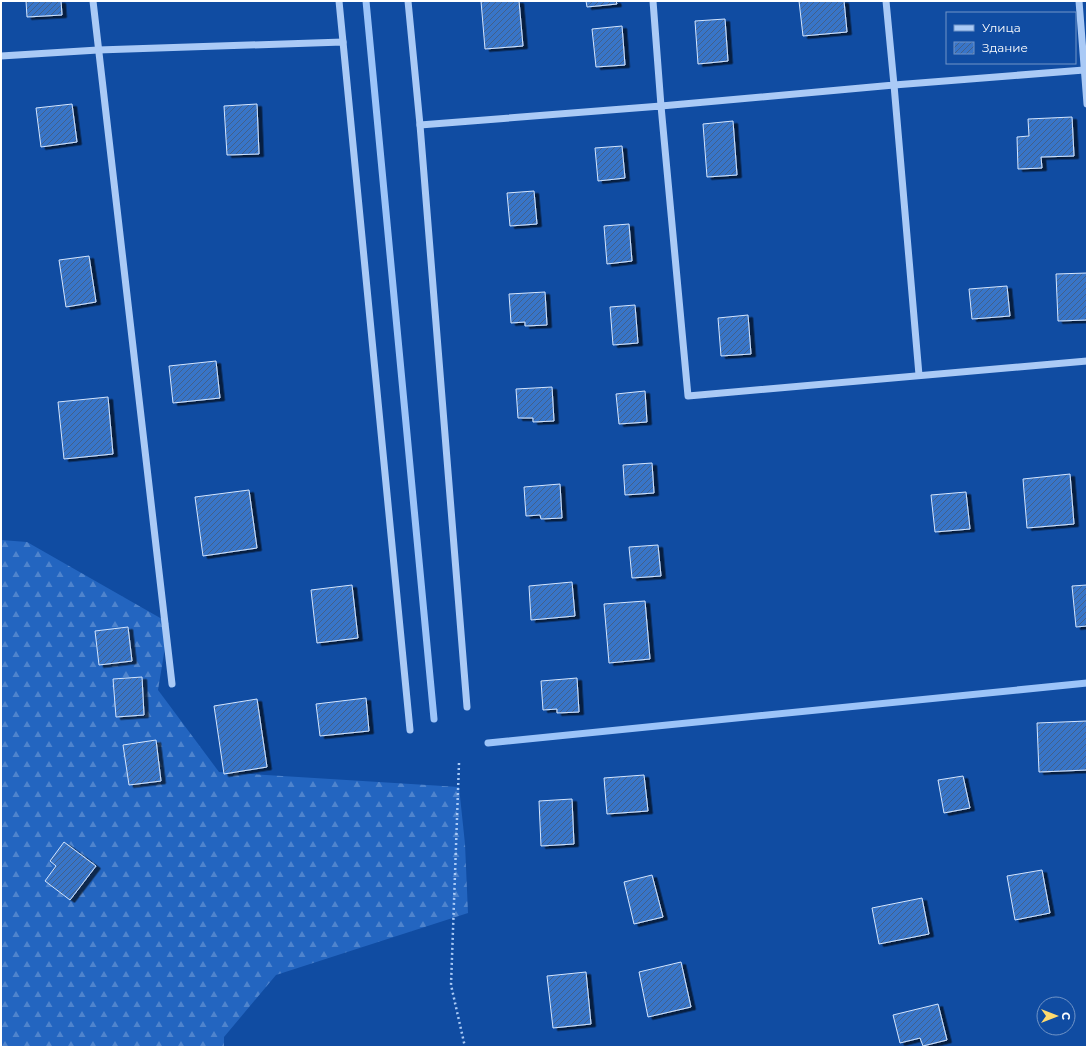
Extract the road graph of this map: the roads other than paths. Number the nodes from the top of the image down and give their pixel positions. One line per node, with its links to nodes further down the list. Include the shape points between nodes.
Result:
1 (93, 1): 8 (lane)
2 (339, 1): 7 (lane)
3 (408, 1): 14 (lane)
4 (653, 1): 13 (lane)
5 (886, 1): 11 (lane)
6 (1079, 1): 10 (lane)
7 (342, 42): 8 (lane); 19 (lane)
8 (98, 50): 9 (lane); 17 (lane)
9 (1, 56)
10 (1084, 70): 11 (lane); 12 (lane)
11 (894, 85): 13 (lane); 16 (lane)
12 (1087, 104)
13 (662, 106): 14 (lane); 16 (lane, via 688,396)
14 (420, 125): 18 (lane)
15 (1087, 361): 16 (lane)
16 (919, 375)
17 (172, 684)
18 (467, 707)
19 (410, 730)

